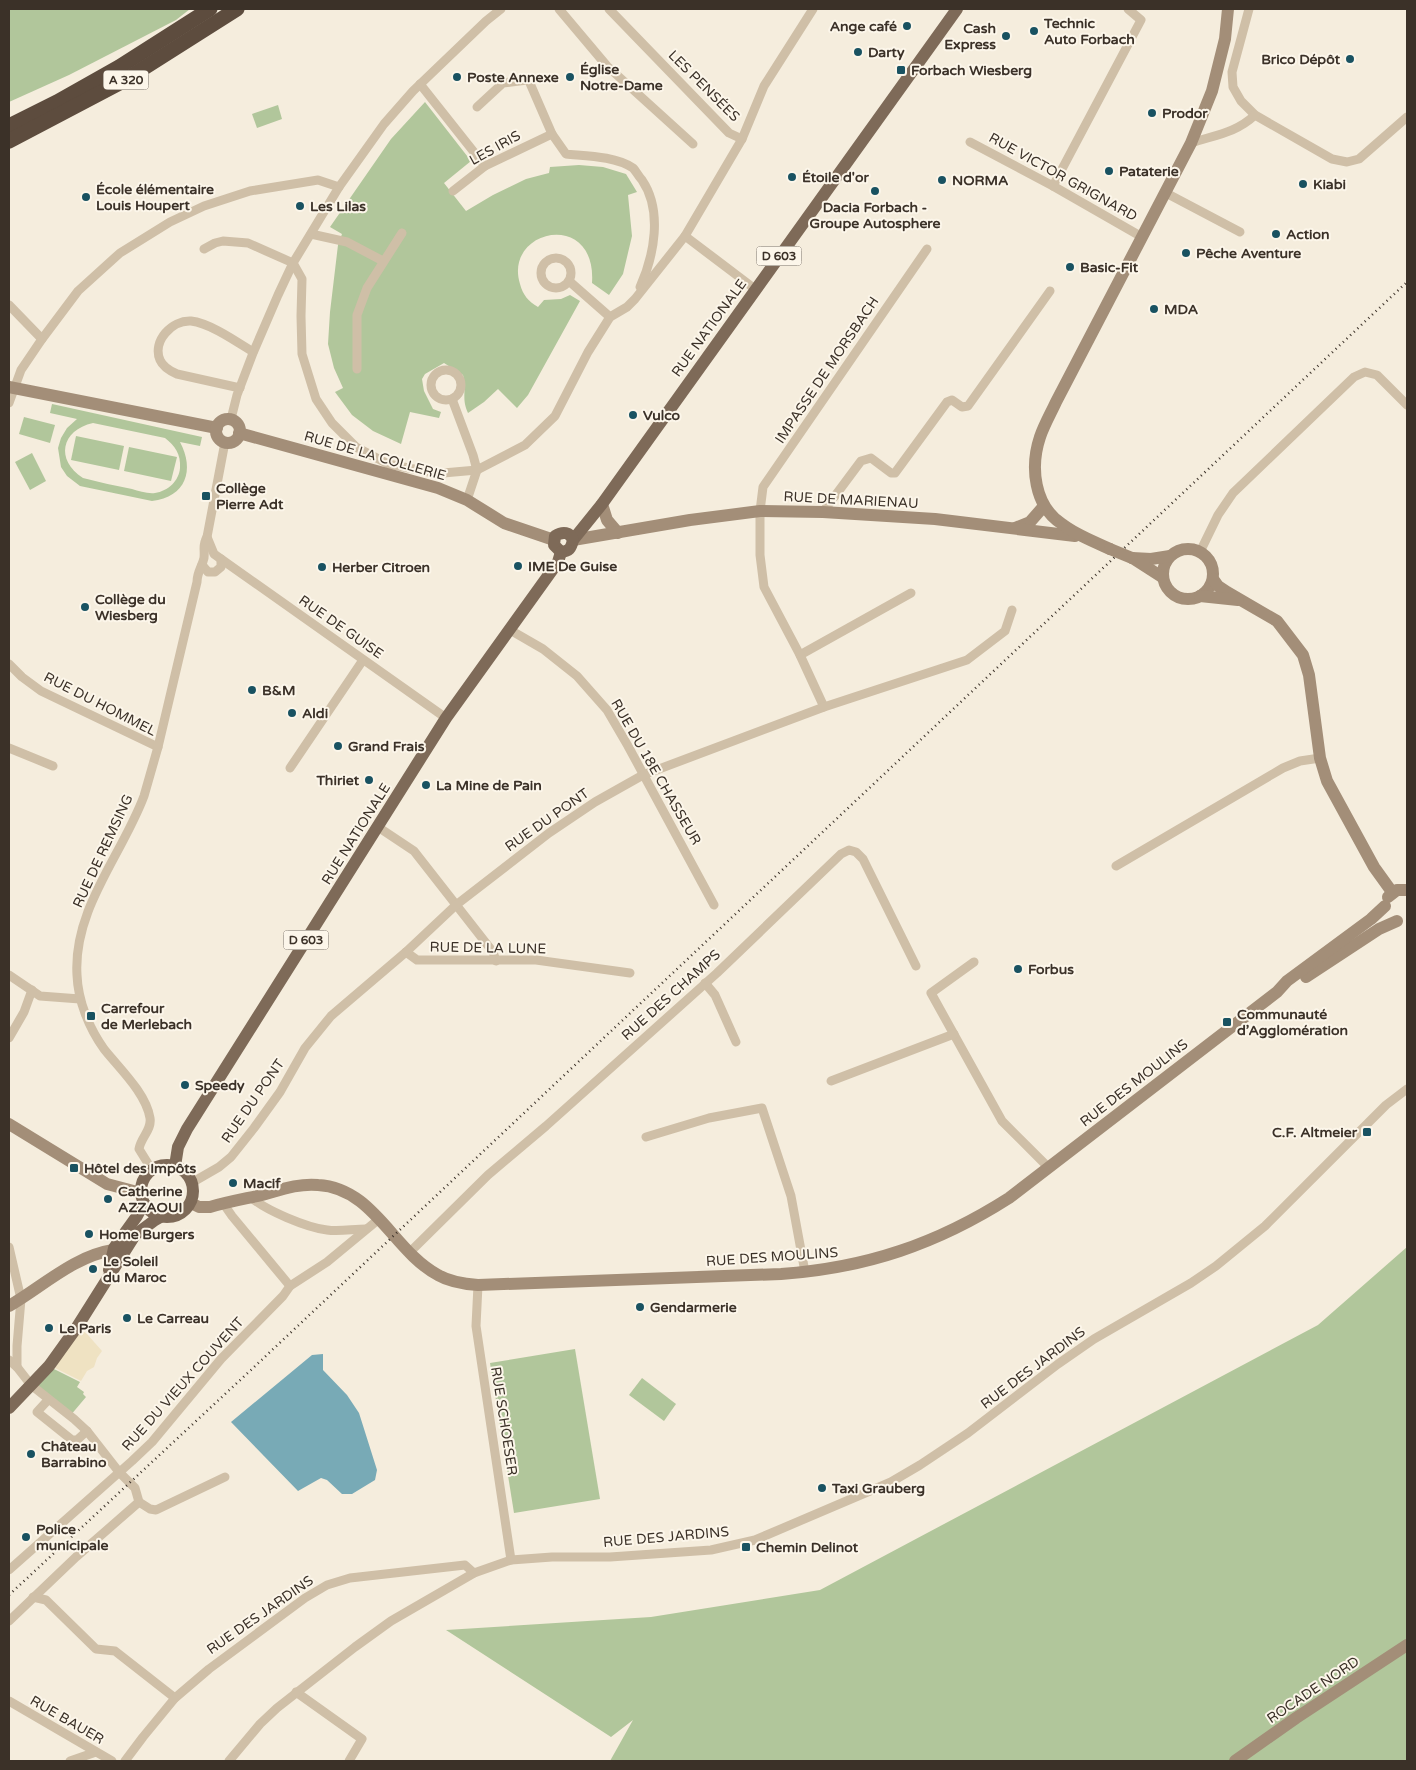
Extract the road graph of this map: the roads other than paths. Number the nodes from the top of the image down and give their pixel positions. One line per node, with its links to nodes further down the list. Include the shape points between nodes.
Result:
1 (210, 9): 15 (highway, A 320, via 119,67)
2 (237, 9): 18 (highway, A 320, via 125,80)
3 (559, 9): 21 (street, via 607,66)
4 (609, 9): 17 (street, LES PENSÉES, via 729,132)
5 (813, 9): 17 (street, LES PENSÉES, via 764,86)
6 (957, 9): 37 (main road, RUE NATIONALE / D 603)
7 (1128, 9): 23 (street, via 1141,20)
8 (1228, 9): 20 (main road, via 1226,38 1212,91)
9 (1249, 9): 13 (street, via 1232,72 1233,87)
10 (496, 10): 11 (street)
11 (420, 84): 22 (street); 24 (street, via 384,124)
12 (477, 107): 16 (street, via 503,83 527,80)
13 (1255, 115): 14 (street, via 1332,159 1347,162 1359,159); 20 (street, via 1245,125 1229,133)
14 (1407, 116)
15 (9, 126)
16 (552, 134): 22 (street, LES IRIS); 39 (street, via 566,154 609,159 634,168 647,188 654,214 654,239 645,277)
17 (742, 139): 30 (street)
18 (9, 141)
19 (970, 142): 23 (street, RUE VICTOR GRIGNARD)
20 (1191, 143): 26 (main road)
21 (693, 144)
22 (485, 166): 25 (street, LES IRIS)
23 (1053, 186): 31 (street, RUE VICTOR GRIGNARD)
24 (339, 187): 29 (street); 42 (street, via 318,180 250,190 170,222 120,253 78,291)
25 (453, 191)
26 (1166, 192): 27 (street); 31 (main road)
27 (1240, 232)
28 (402, 233): 34 (street)
29 (311, 234): 34 (street, via 347,242); 35 (street)
30 (685, 236): 37 (street); 39 (street)
31 (1142, 237): 57 (main road, via 1040,437 1035,471)
32 (204, 249): 35 (street, via 223,241 248,243)
33 (927, 249): 58 (street, IMPASSE DE MORSBACH, via 763,486)
34 (383, 261): 44 (street, via 367,288 357,315)
35 (293, 263): 43 (street); 54 (street, via 302,279 302,354 316,399 332,424 356,448 388,464 443,473)
36 (569, 281): 41 (street)
37 (755, 289): 56 (main road, RUE NATIONALE / D 603)
38 (1050, 291): 59 (street, via 968,406 962,407 952,400 947,402 895,473 871,458 861,461)
39 (635, 299): 41 (street)
40 (9, 305): 42 (street)
41 (610, 317): 54 (street, via 555,416 525,445)
42 (42, 339): 45 (street)
43 (253, 352): 46 (street); 46 (street, via 208,326 191,321 169,328 157,350 160,361 168,370)
44 (357, 369)
45 (11, 387): 48 (street); 51 (main road)
46 (240, 388): 50 (street)
47 (452, 399): 54 (street)
48 (9, 403)
49 (1407, 405): 67 (street, via 1377,375 1365,372 1354,377 1234,493 1221,510)
50 (231, 419): 51 (main road, via 222,420); 52 (main road, via 238,424)
51 (217, 428): 53 (main road, via 218,437)
52 (240, 433): 53 (main road, via 234,441); 55 (main road, RUE DE LA COLLERIE, via 438,488)
53 (225, 442): 64 (street, RUE DE REMSING)
54 (477, 470): 55 (street)
55 (468, 500): 65 (main road, RUE DE LA COLLERIE, via 504,523)
56 (602, 504): 61 (main road, via 606,520); 62 (main road, RUE NATIONALE / D 603)
57 (1044, 506): 60 (main road, via 1030,522); 63 (main road, via 1060,524)
58 (760, 511): 59 (main road, RUE DE MARIENAU); 61 (main road, RUE DE MARIENAU); 79 (street, via 764,587)
59 (823, 512): 60 (main road, RUE DE MARIENAU)
60 (1015, 528): 63 (main road, RUE DE MARIENAU)
61 (618, 533): 62 (main road, RUE DE MARIENAU)
62 (569, 536): 65 (main road, RUE NATIONALE / D 603, via 559,533); 66 (main road, via 571,547)
63 (1082, 536): 70 (main road, bridge)
64 (207, 537): 68 (street); 71 (street, RUE DE REMSING, via 203,544)
65 (554, 540): 66 (main road)
66 (560, 552): 78 (main road, RUE NATIONALE / D 603, via 558,562)
67 (1200, 552): 69 (main road, via 1184,549); 73 (main road, via 1211,563)
68 (217, 556): 71 (street, via 209,554); 71 (street, via 221,567 218,570 215,572); 80 (street, RUE DE GUISE)
69 (1170, 556): 70 (main road); 72 (main road, via 1165,562)
70 (1132, 558): 72 (main road)
71 (205, 565): 85 (street, RUE DE REMSING, via 197,574)
72 (1162, 577): 75 (main road, via 1169,592 1176,596 1184,599)
73 (1213, 579): 75 (main road); 76 (main road)
74 (911, 593): 79 (street)
75 (1200, 596): 76 (main road)
76 (1241, 601): 86 (main road, via 1277,621 1303,655 1309,675)
77 (1012, 610): 82 (street, RUE DU PONT, via 1005,631 967,660)
78 (510, 630): 83 (main road, RUE NATIONALE / D 603); 89 (street, RUE DU 18E CHASSEUR, via 577,676 607,710)
79 (800, 655): 82 (street)
80 (363, 660): 83 (street, RUE DE GUISE); 88 (street)
81 (9, 664): 85 (street, RUE DU HOMMEL, via 41,691)
82 (824, 707): 89 (street, RUE DU PONT)
83 (446, 718): 90 (main road, RUE NATIONALE / D 603)
84 (9, 748): 87 (street)
85 (158, 748): 107 (street, RUE DE REMSING, via 137,814 100,885 80,938 77,975)
86 (1320, 758): 91 (street, via 1282,768); 93 (main road, via 1338,804)
87 (53, 766)
88 (290, 768)
89 (643, 775): 94 (street, RUE DU PONT, via 549,833); 95 (street, RUE DU 18E CHASSEUR)
90 (378, 827): 94 (street, via 414,851); 115 (main road, RUE NATIONALE / D 603, via 187,1129 178,1147)
91 (1116, 866)
92 (1407, 890): 93 (main road)
93 (1392, 892): 96 (main road)
94 (456, 905): 98 (street, RUE DU PONT); 99 (street, via 493,952)
95 (714, 905)
96 (1386, 906): 97 (main road, via 1389,915); 106 (main road, RUE DES MOULINS)
97 (1402, 921): 106 (main road, RUE DES MOULINS, via 1388,924)
98 (406, 952): 99 (street, RUE DE LA LUNE, via 417,960); 118 (street, RUE DU PONT, via 331,1016 305,1048 275,1100 231,1157 219,1168)
99 (496, 961): 102 (street, RUE DE LA LUNE, via 536,960)
100 (974, 962): 108 (street, via 931,993)
101 (916, 966): 104 (street, RUE DES CHAMPS, via 863,859 849,850)
102 (630, 974)
103 (9, 975): 105 (street)
104 (705, 983): 110 (street, RUE DES CHAMPS, via 715,995); 128 (street, RUE DES CHAMPS, via 488,1175)
105 (32, 990): 107 (street, via 40,996); 109 (street)
106 (1277, 992): 116 (main road, RUE DES MOULINS)
107 (80, 1000): 117 (street, RUE DE REMSING, via 99,1042 134,1086 147,1109 149,1130 139,1149)
108 (954, 1034): 111 (street); 116 (street, via 1002,1121)
109 (9, 1038)
110 (736, 1042)
111 (831, 1081)
112 (1407, 1089): 144 (street, RUE DES JARDINS, via 1386,1105 1265,1226 1216,1266 1094,1339 968,1434 891,1482 735,1546)
113 (9, 1124): 120 (main road, via 107,1184)
114 (646, 1137): 129 (street, via 710,1118 762,1108 791,1196)
115 (175, 1166): 117 (main road, via 168,1164); 118 (main road, via 189,1175)
116 (1049, 1168): 129 (main road, RUE DES MOULINS, via 993,1208 932,1239 860,1264)
117 (152, 1170): 120 (main road, via 142,1186)
118 (192, 1182): 121 (main road, via 194,1193)
119 (251, 1197): 122 (main road, RUE DES MOULINS); 124 (main road, RUE DES MOULINS, via 300,1185 320,1185 357,1198); 125 (street, via 259,1204 321,1230)
120 (143, 1198): 123 (main road, via 152,1212); 127 (main road)
121 (191, 1203): 122 (main road, RUE DES MOULINS, via 204,1208); 123 (main road, via 176,1216)
122 (223, 1203): 132 (street)
123 (162, 1216): 130 (main road, via 134,1235)
124 (379, 1218): 125 (street, RUE DU VIEUX COUVENT); 128 (main road, RUE DES MOULINS)
125 (366, 1229): 132 (street, RUE DU VIEUX COUVENT, via 327,1262)
126 (9, 1247): 133 (street)
127 (113, 1250): 130 (main road); 133 (main road, via 85,1258)
128 (410, 1252): 131 (main road, RUE DES MOULINS, via 438,1276)
129 (805, 1272): 131 (main road, RUE DES MOULINS)
130 (106, 1279): 137 (main road, via 77,1327)
131 (478, 1285): 144 (street, RUE SCHOESER, via 476,1326)
132 (290, 1286): 141 (street, RUE DU VIEUX COUVENT, via 221,1359 152,1442)
133 (21, 1299): 134 (main road); 136 (street)
134 (9, 1306)
135 (9, 1360): 136 (street)
136 (17, 1367): 137 (street)
137 (31, 1385): 138 (street); 139 (main road)
138 (48, 1400): 140 (street); 140 (street, via 37,1412 72,1440 78,1440)
139 (9, 1408)
140 (87, 1431): 141 (street)
141 (119, 1472): 143 (street, via 135,1488); 145 (street, RUE DU VIEUX COUVENT)
142 (225, 1477): 143 (street, via 156,1510)
143 (140, 1502): 147 (street)
144 (511, 1560): 146 (street, RUE DES JARDINS)
145 (9, 1570)
146 (474, 1574): 150 (street, via 391,1621); 151 (street, RUE DES JARDINS, via 465,1564 350,1578 327,1585 230,1652)
147 (34, 1597): 148 (street); 151 (street, via 46,1600 96,1649 114,1651)
148 (9, 1621)
149 (1407, 1644): 159 (main road, ROCADE NORD)
150 (296, 1692): 157 (street, via 260,1724); 158 (street, via 362,1739)
151 (175, 1698): 156 (street, RUE DES JARDINS)
152 (9, 1702): 153 (street, RUE BAUER)
153 (96, 1752): 154 (street); 155 (street, RUE BAUER)
154 (70, 1761)
155 (112, 1761)
156 (124, 1761)
157 (229, 1761)
158 (349, 1761)
159 (1235, 1761)

